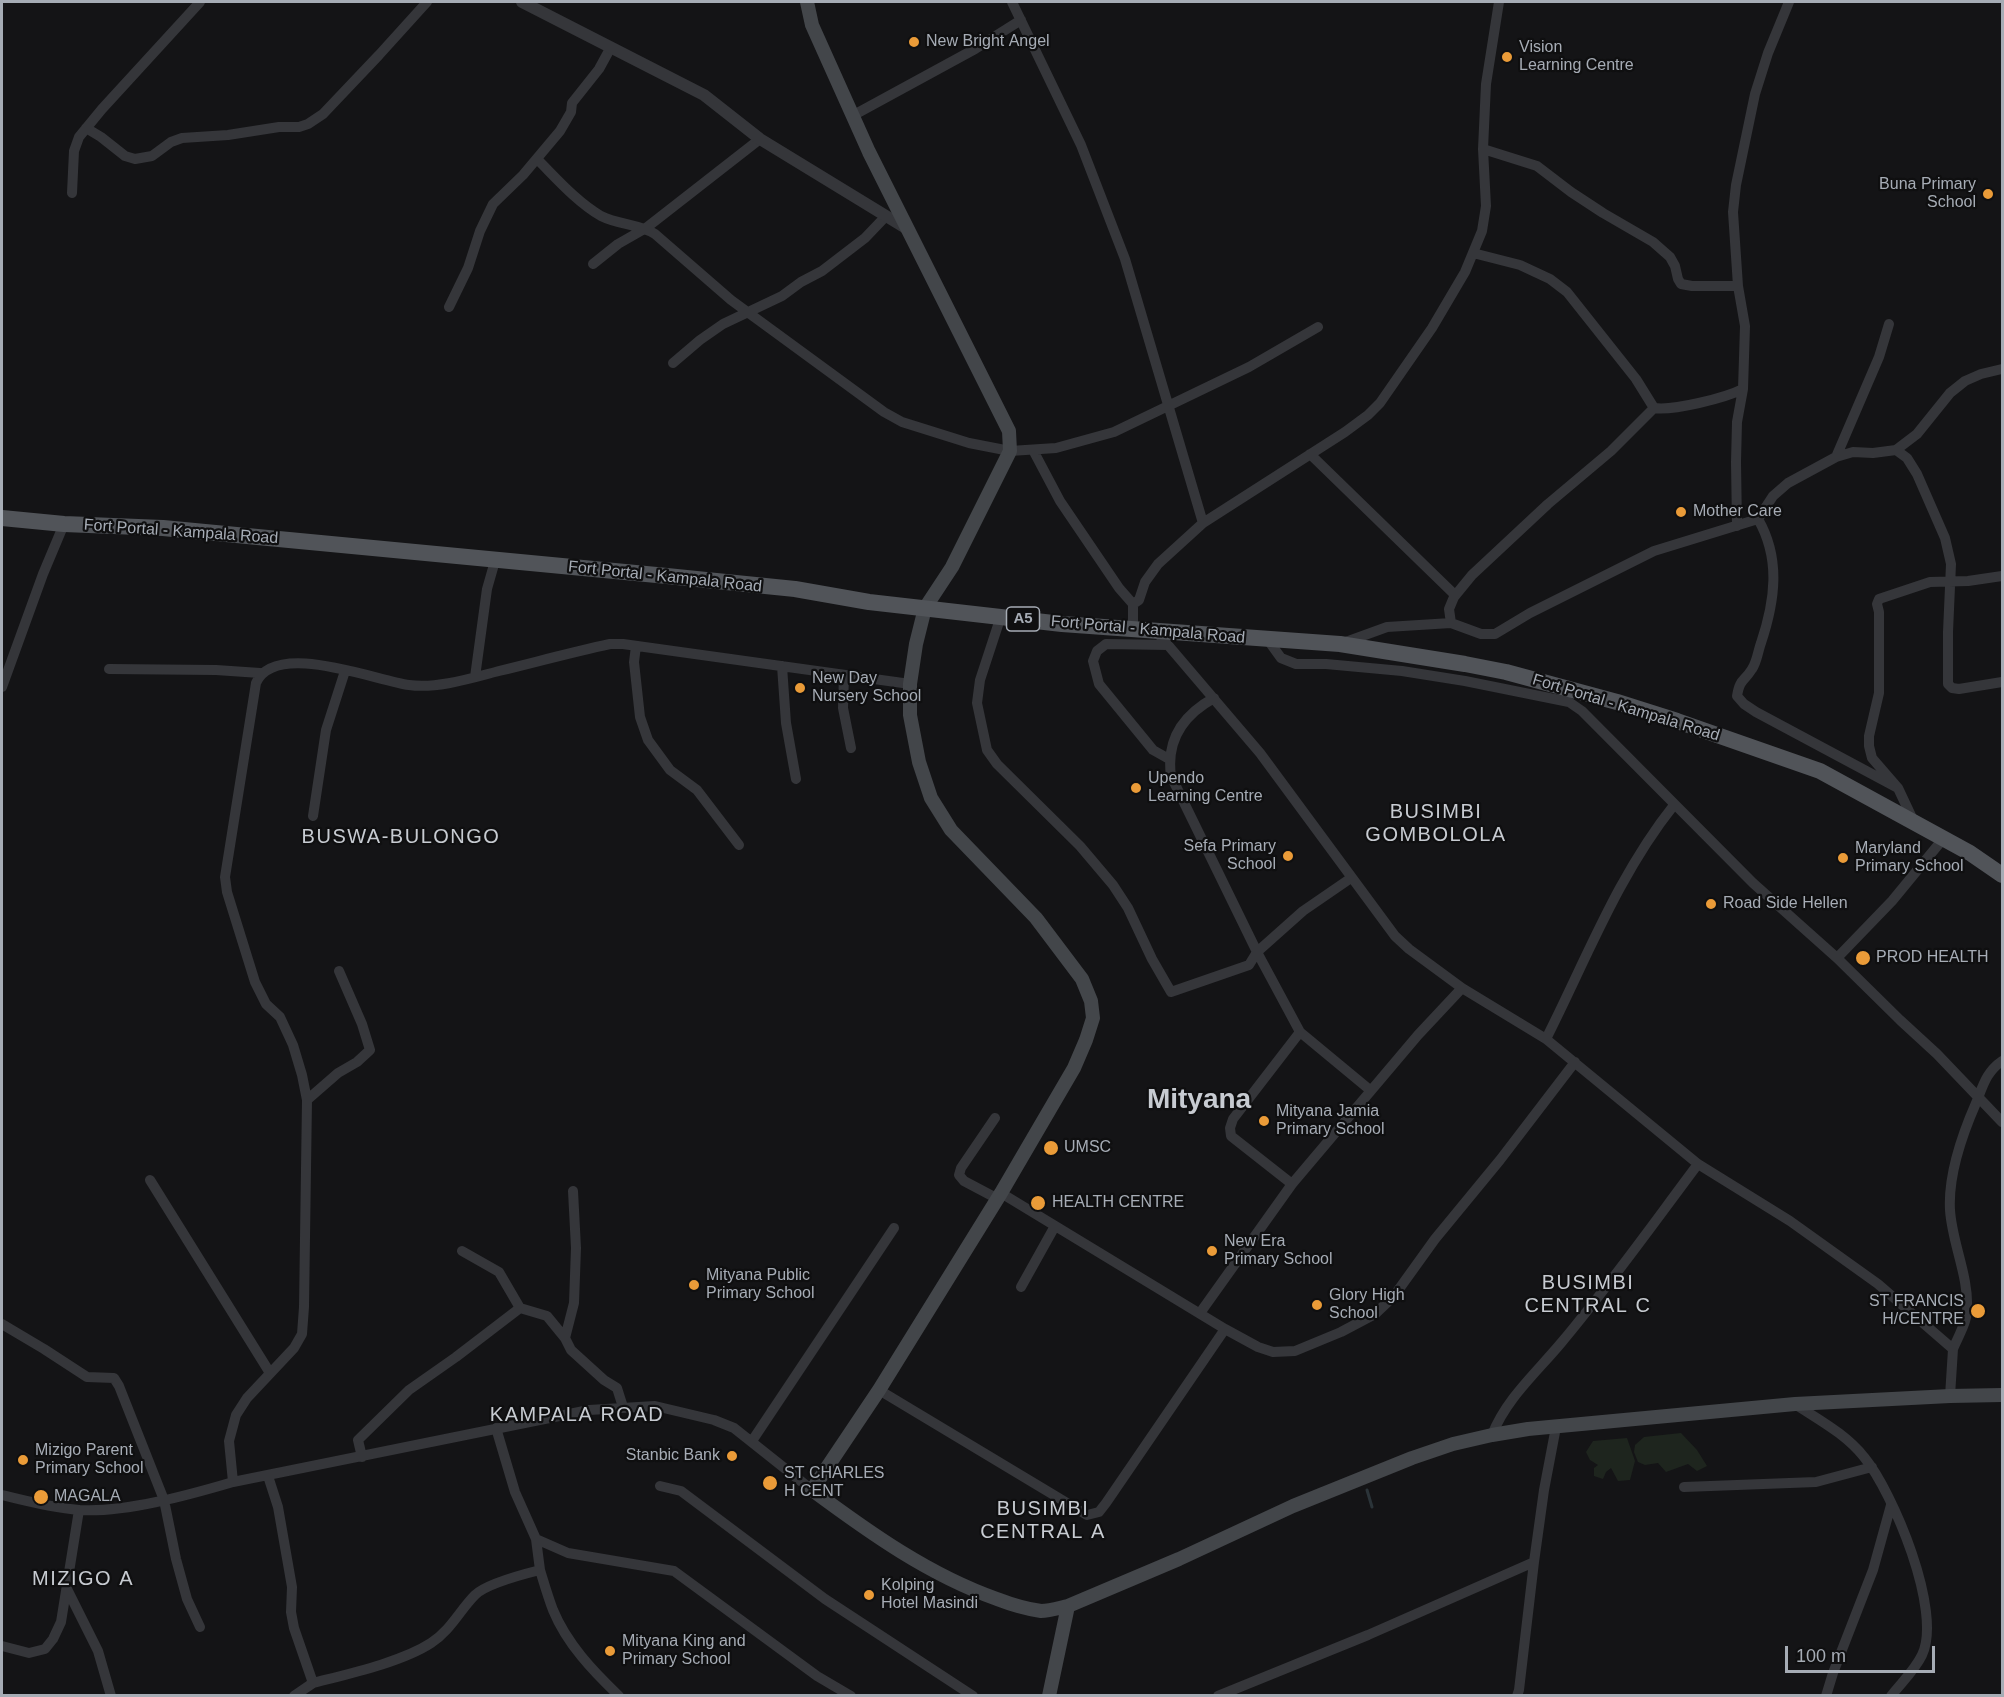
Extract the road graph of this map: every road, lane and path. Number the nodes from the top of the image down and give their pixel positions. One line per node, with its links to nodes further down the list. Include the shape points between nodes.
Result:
1 (200, 2): 13 (street)
2 (427, 2): 13 (street, via 323,114 308,124 182,138 144,159 124,156)
3 (522, 2): 11 (street)
4 (801, 2): 10 (street)
5 (807, 2): 10 (main road)
6 (1012, 2): 9 (street)
7 (1498, 2): 15 (street, via 1486,84)
8 (1789, 2): 23 (street, via 1755,94 1736,185 1732,212)
9 (1021, 20): 12 (street); 31 (street, via 1081,145 1121,248)
10 (812, 25): 12 (main road)
11 (611, 47): 14 (street, via 704,95); 16 (street, via 572,103 560,131)
12 (852, 116): 20 (main road)
13 (86, 128): 17 (street, via 74,151)
14 (760, 139): 18 (street); 19 (street)
15 (1483, 149): 21 (street, via 1486,206); 23 (street, via 1537,166 1603,213 1653,242 1670,257 1682,284)
16 (537, 159): 19 (street, via 600,215); 24 (street, via 493,204)
17 (72, 193)
18 (886, 216): 20 (street); 25 (street, via 822,271)
19 (646, 228): 22 (street); 25 (street)
20 (909, 230): 35 (main road, via 1001,413 1009,431)
21 (1473, 253): 32 (street, via 1520,265 1567,292); 36 (street, via 1432,328 1380,403)
22 (593, 264)
23 (1738, 286): 30 (street, via 1745,326)
24 (448, 306)
25 (748, 311): 28 (street, via 699,340); 35 (street, via 902,422)
26 (1889, 324): 37 (street)
27 (1318, 327): 31 (street)
28 (674, 363)
29 (2002, 369): 34 (street, via 1965,381 1950,393 1917,434)
30 (1743, 389): 32 (street, via 1684,406); 42 (street, via 1737,422)
31 (1168, 407): 33 (street, via 1114,432 1056,448); 40 (street)
32 (1654, 408): 46 (street, via 1611,452 1489,558)
33 (1033, 450): 35 (street); 47 (street, via 1060,501)
34 (1896, 450): 37 (street); 45 (street, via 1912,464 1945,538)
35 (1010, 451): 48 (main road, via 952,567)
36 (1310, 454): 40 (street); 46 (street)
37 (1836, 457): 39 (street, via 1788,483 1773,496)
38 (2, 518): 41 (main road, Fort Portal - Kampala Road / A5)
39 (1758, 519): 42 (street); 70 (street, via 1766,533 1775,569 1768,622 1752,669 1739,685 1737,696 1756,712)
40 (1203, 523): 47 (street, via 1158,564 1145,582 1139,600)
41 (64, 525): 43 (main road, Fort Portal - Kampala Road / A5, via 163,528); 65 (street)
42 (1737, 526): 50 (street, via 1653,551 1495,634 1481,634)
43 (495, 561): 48 (main road, Fort Portal - Kampala Road / A5, via 795,589); 62 (street, via 487,589)
44 (2002, 576): 45 (street)
45 (1951, 580): 63 (street, via 1948,684 1959,689); 70 (street, via 1930,582 1879,599 1877,604 1879,683 1869,746 1872,758)
46 (1455, 595): 50 (street, via 1449,609)
47 (1132, 604): 51 (street)
48 (925, 608): 49 (main road, Fort Portal - Kampala Road / A5); 64 (main road)
49 (1001, 616): 51 (main road, Fort Portal - Kampala Road / A5); 78 (street, via 980,680 977,704 987,750 1113,885 1171,992 1249,965)
50 (1451, 623): 55 (street, via 1387,627)
51 (1133, 629): 52 (main road, Fort Portal - Kampala Road / A5)
52 (1156, 631): 53 (main road, Fort Portal - Kampala Road / A5); 54 (street)
53 (1268, 640): 55 (main road, Fort Portal - Kampala Road / A5); 71 (street, via 1281,658 1296,664 1402,671 1569,702)
54 (1168, 645): 66 (street); 68 (street, via 1106,644 1096,651 1093,661 1099,684 1153,750)
55 (1340, 645): 73 (main road, Fort Portal - Kampala Road / A5, via 1506,672 1627,705 1820,771)
56 (636, 646): 57 (street); 62 (street, via 610,644); 75 (street, via 640,717 648,740 670,770 697,790)
57 (782, 666): 61 (street); 69 (street, via 786,723)
58 (109, 669): 60 (street)
59 (345, 671): 60 (street, via 310,662); 62 (street, via 413,685); 72 (street, via 326,730)
60 (260, 673): 88 (street, via 225,877 255,982 266,1004 280,1017 293,1045)
61 (844, 675): 64 (street); 67 (street, via 843,708)
62 (476, 677)
63 (2002, 682)
64 (910, 684): 95 (main road, via 910,715 931,798 951,830 1036,918 1082,979 1091,1001 1093,1018 1074,1068)
65 (2, 687)
66 (1214, 698): 68 (street, via 1200,705 1173,738); 77 (street, via 1260,753)
67 (851, 748)
68 (1169, 759): 78 (street, via 1171,776)
69 (796, 779)
70 (1898, 788): 73 (street)
71 (1674, 805): 79 (street); 83 (street, via 1638,855)
72 (313, 816)
73 (1914, 822): 74 (main road, Fort Portal - Kampala Road / A5)
74 (1943, 839): 76 (main road, Fort Portal - Kampala Road / A5); 79 (street, via 1892,901)
75 (739, 845)
76 (2002, 875)
77 (1351, 878): 78 (street, via 1303,911); 81 (street, via 1395,936)
78 (1257, 952): 82 (street)
79 (1836, 958): 87 (street)
80 (339, 971): 88 (street, via 370,1050)
81 (1462, 988): 83 (street); 86 (street)
82 (1300, 1032): 86 (street); 93 (street, via 1230,1128 1231,1136)
83 (1546, 1039): 85 (street)
84 (2002, 1061): 87 (street, via 1988,1074)
85 (1575, 1062): 91 (street); 103 (street, via 1394,1296 1374,1314 1295,1351 1273,1352)
86 (1370, 1090): 93 (street)
87 (1978, 1098): 90 (street); 105 (street, via 1950,1190 1967,1312)
88 (307, 1100): 106 (street, via 302,1334)
89 (994, 1118): 95 (street, via 959,1174 964,1181)
90 (2002, 1122)
91 (1698, 1164): 105 (street, via 1790,1221 1878,1284); 114 (street, via 1562,1343 1498,1418)
92 (150, 1180): 106 (street)
93 (1292, 1184): 101 (street)
94 (573, 1191): 104 (street, via 574,1303)
95 (999, 1196): 96 (street); 107 (main road)
96 (1055, 1226): 99 (street); 101 (street)
97 (894, 1228): 115 (street)
98 (462, 1251): 100 (street, via 499,1272)
99 (1021, 1287)
100 (520, 1308): 104 (street, via 547,1317); 116 (street, via 409,1390 358,1440)
101 (1200, 1313): 103 (street)
102 (2, 1324): 124 (street, via 87,1377 114,1378)
103 (1225, 1329): 107 (street, via 1106,1503 1099,1512 1087,1515)
104 (565, 1338): 111 (street, via 571,1350 617,1388)
105 (1953, 1349): 108 (street)
106 (270, 1373): 119 (street, via 236,1415 229,1441)
107 (879, 1390): 122 (main road)
108 (1950, 1395): 109 (main road); 110 (main road)
109 (2002, 1395)
110 (1795, 1404): 112 (main road); 117 (street, via 1848,1439)
111 (623, 1407): 113 (street); 115 (street, via 655,1406 714,1420 734,1428)
112 (1556, 1427): 114 (main road); 128 (street)
113 (496, 1428): 116 (street); 127 (street, via 515,1492)
114 (1492, 1435): 131 (main road, via 1412,1458)
115 (752, 1442): 122 (street)
116 (362, 1457): 118 (street)
117 (1872, 1467): 121 (street, via 1816,1482); 125 (street)
118 (268, 1476): 119 (street); 134 (street, via 278,1507 292,1587 294,1628)
119 (233, 1482): 124 (street)
120 (660, 1486): 139 (street, via 681,1491 825,1599)
121 (1684, 1488)
122 (812, 1490): 131 (main road, via 928,1569 971,1590 1042,1611)
123 (2, 1495): 126 (street)
124 (164, 1500): 126 (street); 132 (street, via 187,1599)
125 (1892, 1505): 143 (street, via 1873,1570); 144 (street, via 1924,1595 1926,1643 1922,1656)
126 (79, 1510): 130 (street)
127 (536, 1539): 129 (street); 138 (street, via 568,1553 674,1571 817,1676)
128 (1534, 1562): 141 (street); 142 (street)
129 (540, 1570): 134 (street, via 477,1593 450,1626 420,1649); 137 (street, via 554,1612 570,1638 590,1668)
130 (66, 1589): 133 (street, via 61,1622 45,1649 29,1653); 135 (street, via 98,1651)
131 (1068, 1606): 140 (main road)
132 (200, 1627)
133 (2, 1646)
134 (313, 1683): 136 (street)
135 (111, 1695)
136 (294, 1695)
137 (619, 1695)
138 (851, 1695)
139 (973, 1695)
140 (1049, 1695)
141 (1218, 1695)
142 (1517, 1695)
143 (1826, 1695)
144 (1891, 1695)

